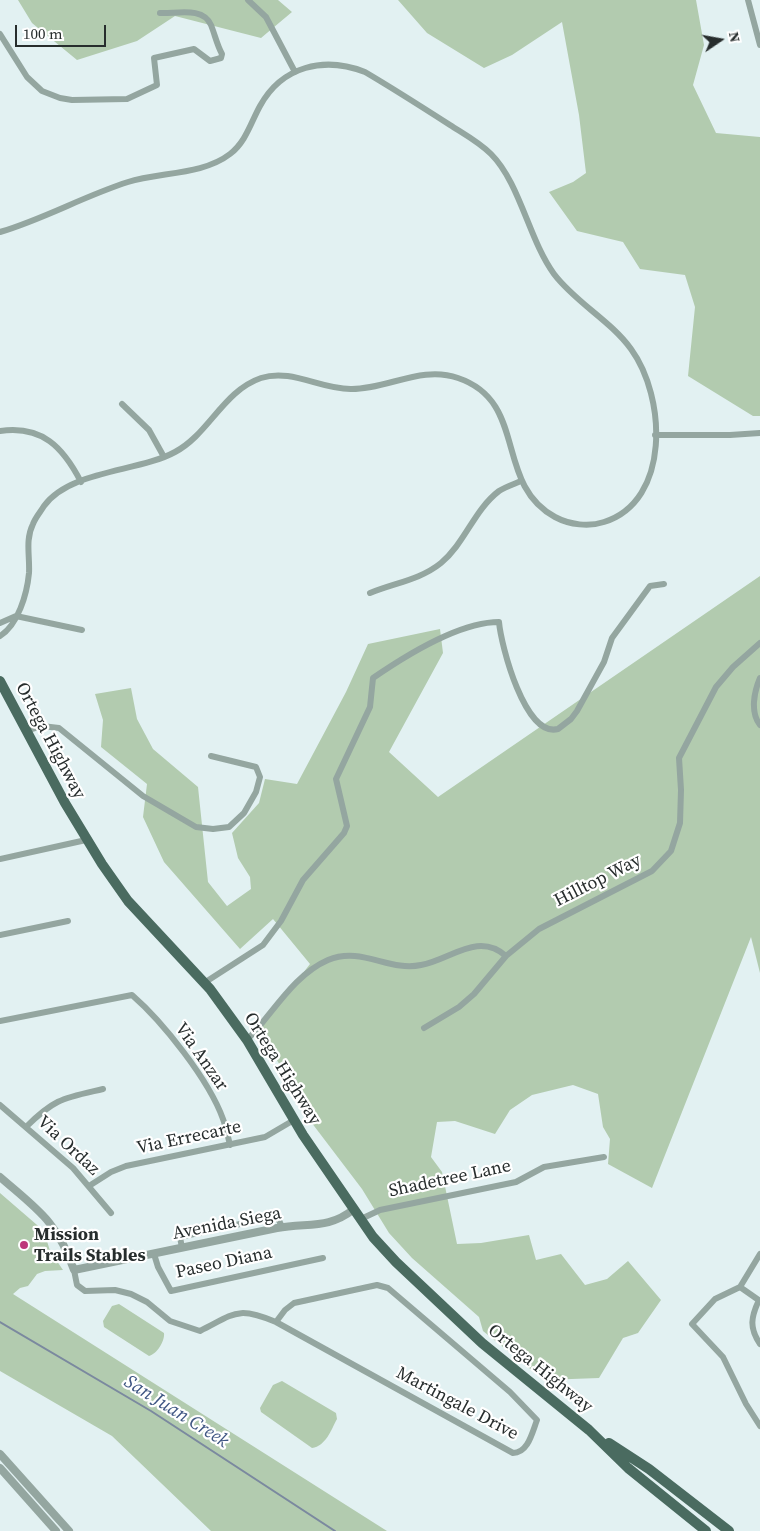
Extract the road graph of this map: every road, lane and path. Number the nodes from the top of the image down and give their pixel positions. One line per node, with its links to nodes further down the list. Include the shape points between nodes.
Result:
1 (248, 0): 6 (street, via 266,17)
2 (748, 0): 5 (street)
3 (160, 13): 4 (street, via 204,16 211,26 221,58 210,61 194,49 154,58 158,85 127,99 72,100 42,91 26,78)
4 (0, 34)
5 (760, 45)
6 (295, 72): 7 (street, via 269,92 241,143 216,162 130,182); 11 (street, via 319,63 341,64 365,72 494,157 554,273 620,336 640,364 652,402)
7 (0, 232)
8 (122, 404): 12 (street, via 149,430)
9 (0, 431): 14 (street, via 35,432 69,459)
10 (760, 433): 11 (street)
11 (655, 435): 13 (street, via 651,477 642,496 630,509 608,521 595,524 562,521 537,504)
12 (164, 457): 13 (street, via 197,436 239,390 261,378 283,376 352,390 439,374 473,385 497,408 507,431); 14 (street, via 105,472)
13 (520, 481): 16 (street, via 499,491 477,514 461,541 437,566 423,576)
14 (81, 482): 17 (street, via 62,490 48,501 32,525 27,549 29,572 25,596)
15 (664, 584): 32 (street, via 650,586 614,634 604,662 577,712 558,729 545,728 530,714 508,663 499,622 464,628 416,650 373,678 370,707 336,779 347,826 344,833 303,880 271,937)
16 (370, 593)
17 (16, 616): 18 (street); 19 (street); 20 (street, via 10,630)
18 (0, 623)
19 (82, 630)
20 (0, 636)
21 (760, 643): 31 (street, Hilltop Way, via 716,687 679,758 680,823 671,850 652,871 539,928)
22 (760, 678): 24 (street, via 754,706)
23 (0, 681): 25 (main road, Ortega Highway)
24 (760, 724)
25 (28, 730): 26 (street, via 42,726 59,728 143,796 196,827 207,829 229,826 244,813 260,777 256,768); 27 (main road, Ortega Highway)
26 (211, 756)
27 (86, 840): 28 (street); 32 (main road, Ortega Highway, via 128,902)
28 (0, 859)
29 (68, 921): 30 (street)
30 (0, 935)
31 (506, 956): 34 (street, Hilltop Way, via 474,994); 35 (street, via 485,946 463,948 420,966 398,965 363,956 329,960 310,971)
32 (204, 983): 35 (main road, Ortega Highway)
33 (0, 1021): 40 (street, Via Anzar, via 132,995 186,1056 223,1118)
34 (424, 1028)
35 (247, 1040): 38 (main road, Ortega Highway)
36 (103, 1090): 39 (street, via 55,1102)
37 (0, 1105): 39 (street, Via Ordaz)
38 (294, 1120): 40 (street, Via Errecarte, via 265,1137); 44 (main road, Ortega Highway)
39 (26, 1127): 43 (street, Via Ordaz)
40 (230, 1145): 43 (street, Via Errecarte, via 126,1166)
41 (604, 1157): 46 (street, Shadetree Lane, via 544,1167 516,1182 374,1211)
42 (0, 1177): 52 (street, via 46,1216 58,1232)
43 (89, 1186): 45 (street, Via Ordaz)
44 (354, 1209): 46 (main road, Ortega Highway); 47 (street, Avenida Siega, via 323,1225)
45 (111, 1213)
46 (361, 1219): 58 (main road, Ortega Highway, via 396,1262 448,1312)
47 (282, 1227): 48 (street, Avenida Siega); 48 (street, via 277,1216 267,1218 180,1237)
48 (182, 1248): 49 (street, Avenida Siega)
49 (154, 1254): 51 (street, Paseo Diana, via 158,1268 172,1291); 52 (street, Avenida Siega)
50 (760, 1254): 53 (street)
51 (323, 1258)
52 (74, 1270): 55 (street, Martingale Drive, via 84,1291 115,1290 131,1294 147,1302 170,1321 200,1331 239,1312 250,1312)
53 (740, 1287): 54 (street); 57 (street, via 715,1299 692,1324 723,1357)
54 (760, 1300): 56 (street, via 752,1314 751,1326)
55 (276, 1322): 55 (street, Martingale Drive, via 294,1303 377,1285 388,1288 510,1392 537,1420 526,1448 512,1453)
56 (760, 1344)
57 (760, 1426)
58 (589, 1430): 63 (main road, Ortega Highway, via 628,1468); 64 (main road, Ortega Highway, via 648,1469)
59 (0, 1454): 62 (street)
60 (0, 1468): 61 (street)
61 (56, 1531)
62 (70, 1531)
63 (706, 1531)
64 (729, 1531)

